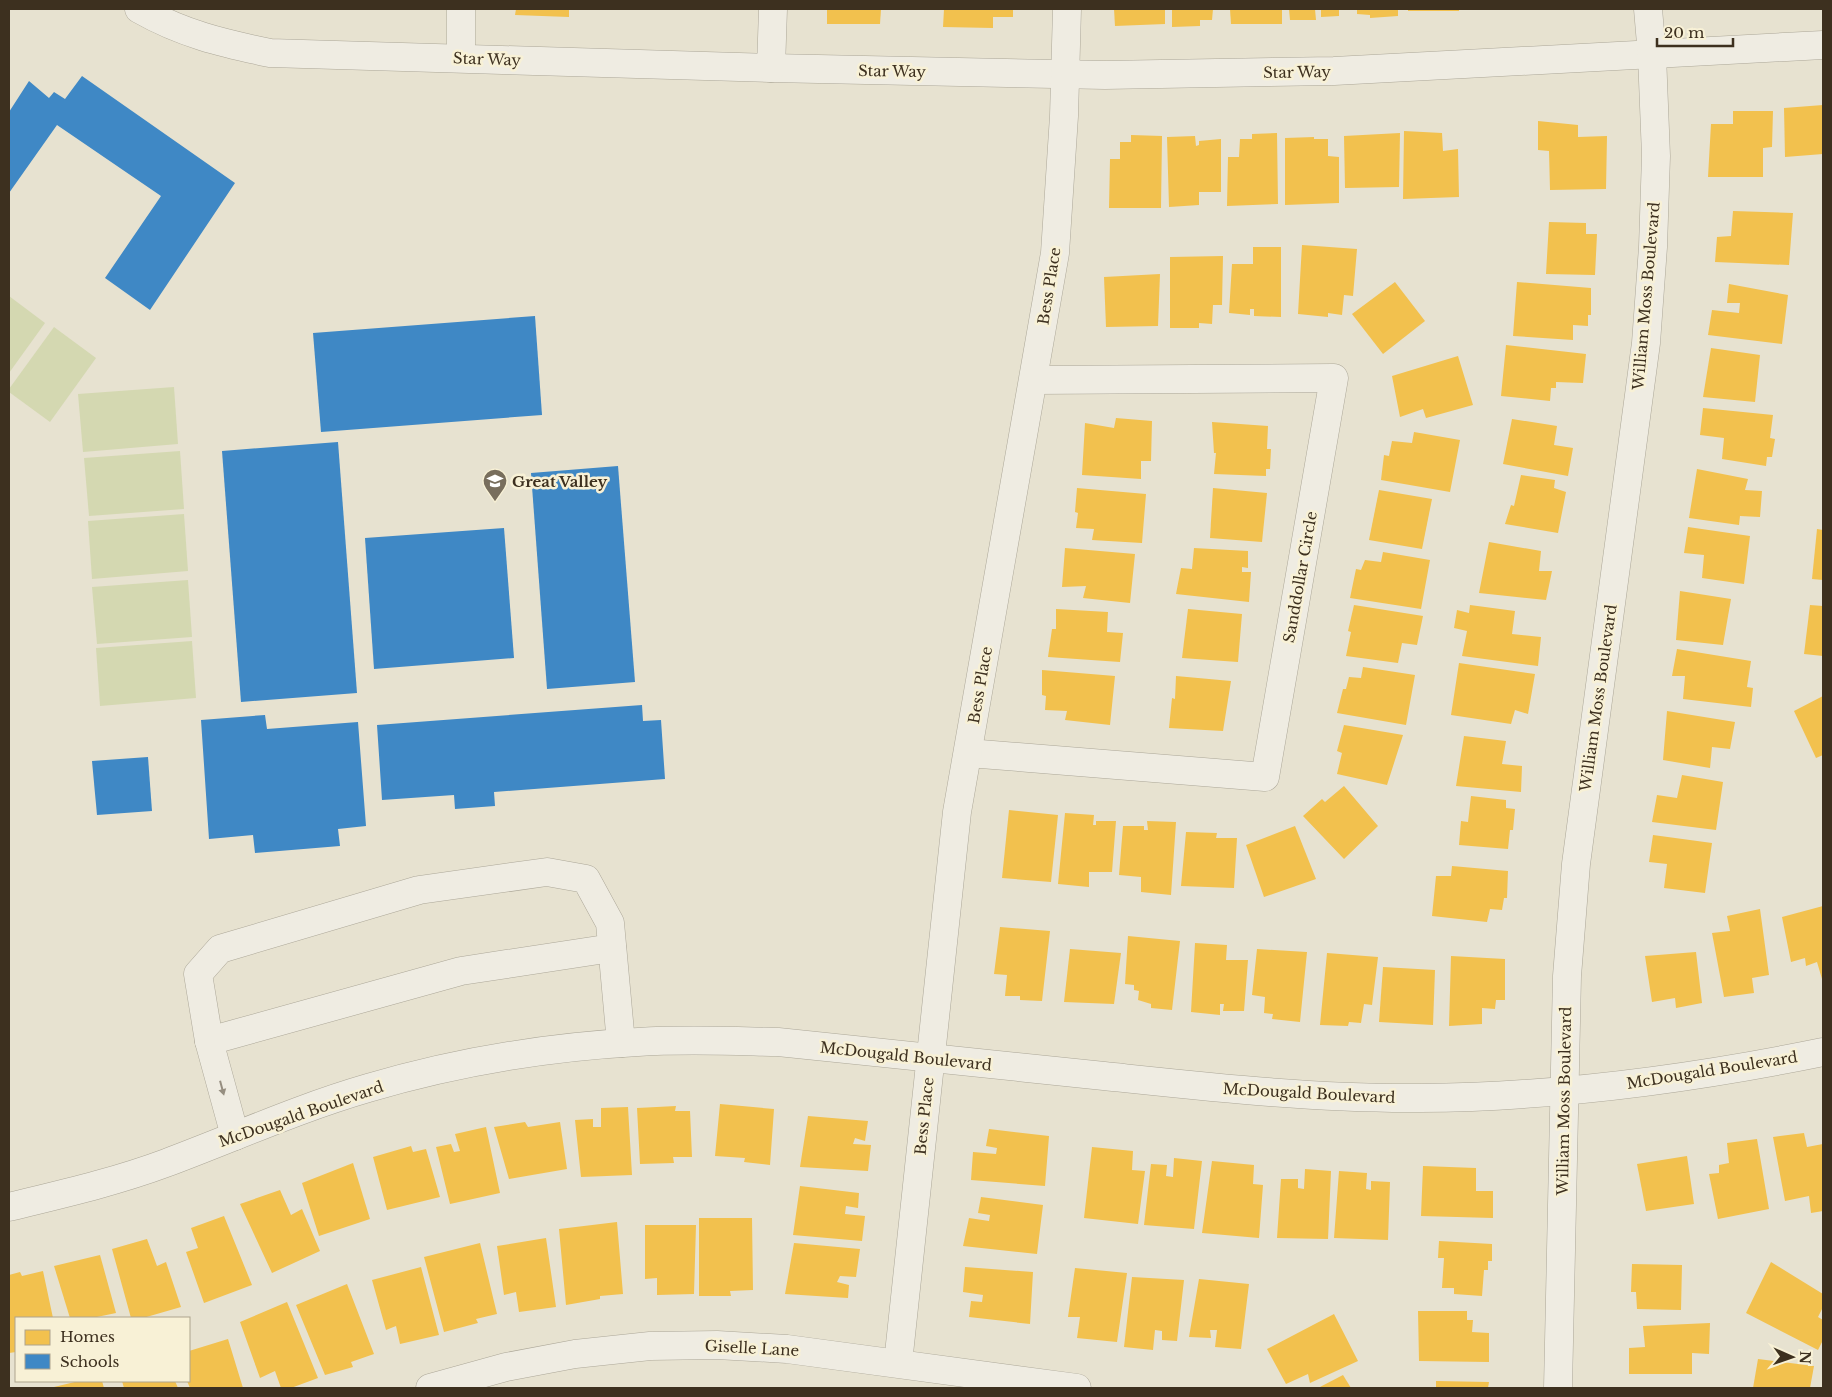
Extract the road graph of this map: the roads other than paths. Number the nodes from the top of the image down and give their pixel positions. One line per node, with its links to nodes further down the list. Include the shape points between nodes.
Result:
1 (139, 9): 8 (street, Star Way, via 192,34 270,53)
2 (461, 9): 8 (street)
3 (773, 9): 9 (street)
4 (1067, 9): 10 (street, Bess Place)
5 (1648, 9): 7 (street, William Moss Boulevard)
6 (1823, 45): 7 (street, Star Way)
7 (1652, 55): 10 (street, Star Way, via 1334,71); 18 (street, William Moss Boulevard, via 1656,156 1646,343 1576,864 1567,976)
8 (461, 58): 9 (street, Star Way)
9 (771, 68): 10 (street, Star Way)
10 (1066, 74): 11 (street, Bess Place, via 1055,253)
11 (1034, 380): 12 (street, Bess Place); 12 (street, Sanddollar Circle, via 1334,378 1265,777)
12 (968, 754): 17 (street, Bess Place, via 957,812)
13 (612, 948): 14 (street, via 461,971); 14 (street, via 610,923 586,879 547,872 419,890 220,949 198,974); 15 (street)
14 (209, 1041): 19 (street, one-way to 19)
15 (621, 1043): 17 (street, McDougald Boulevard, via 778,1042); 19 (street, McDougald Boulevard, via 512,1055 434,1070 358,1091)
16 (1823, 1052): 18 (street, McDougald Boulevard, via 1718,1072)
17 (930, 1058): 18 (street, McDougald Boulevard, via 1305,1096 1493,1097); 21 (street, Bess Place)
18 (1565, 1091): 24 (street, William Moss Boulevard)
19 (235, 1136): 20 (street, McDougald Boulevard, via 164,1164 82,1190)
20 (9, 1207)
21 (898, 1363): 22 (street, Giselle Lane, via 787,1349 650,1346 541,1360); 23 (street, Giselle Lane)
22 (430, 1388)
23 (1077, 1388)
24 (1558, 1388)

